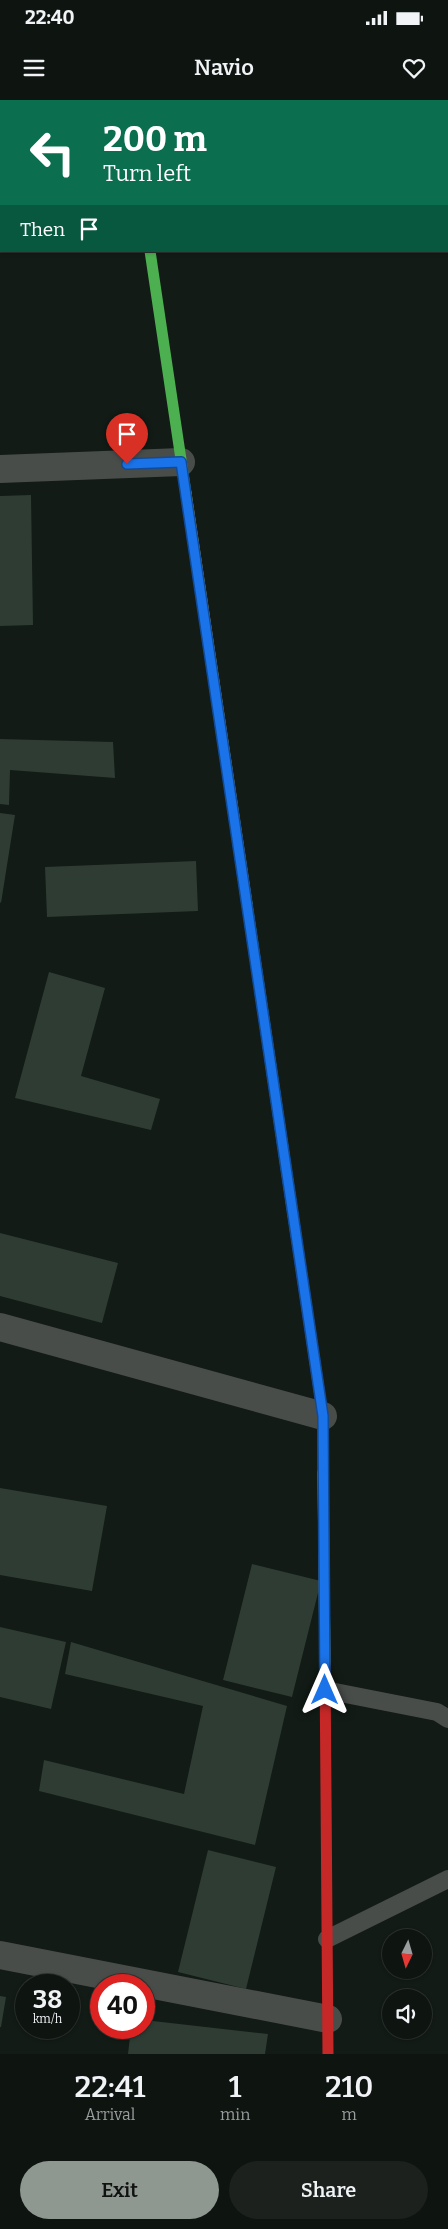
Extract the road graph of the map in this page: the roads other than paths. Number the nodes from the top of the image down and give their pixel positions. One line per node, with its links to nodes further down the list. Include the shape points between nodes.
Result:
1 (150, 252): 2 (street)
2 (181, 462): 3 (street); 5 (street)
3 (0, 468)
4 (0, 1327): 5 (street)
5 (323, 1416): 6 (street)
6 (325, 1690): 7 (lane, via 437,1712); 9 (street)
7 (448, 1719)
8 (448, 1879): 9 (lane)
9 (327, 1939): 11 (street)
10 (0, 1955): 11 (street)
11 (328, 2019): 12 (street)
12 (328, 2054)

